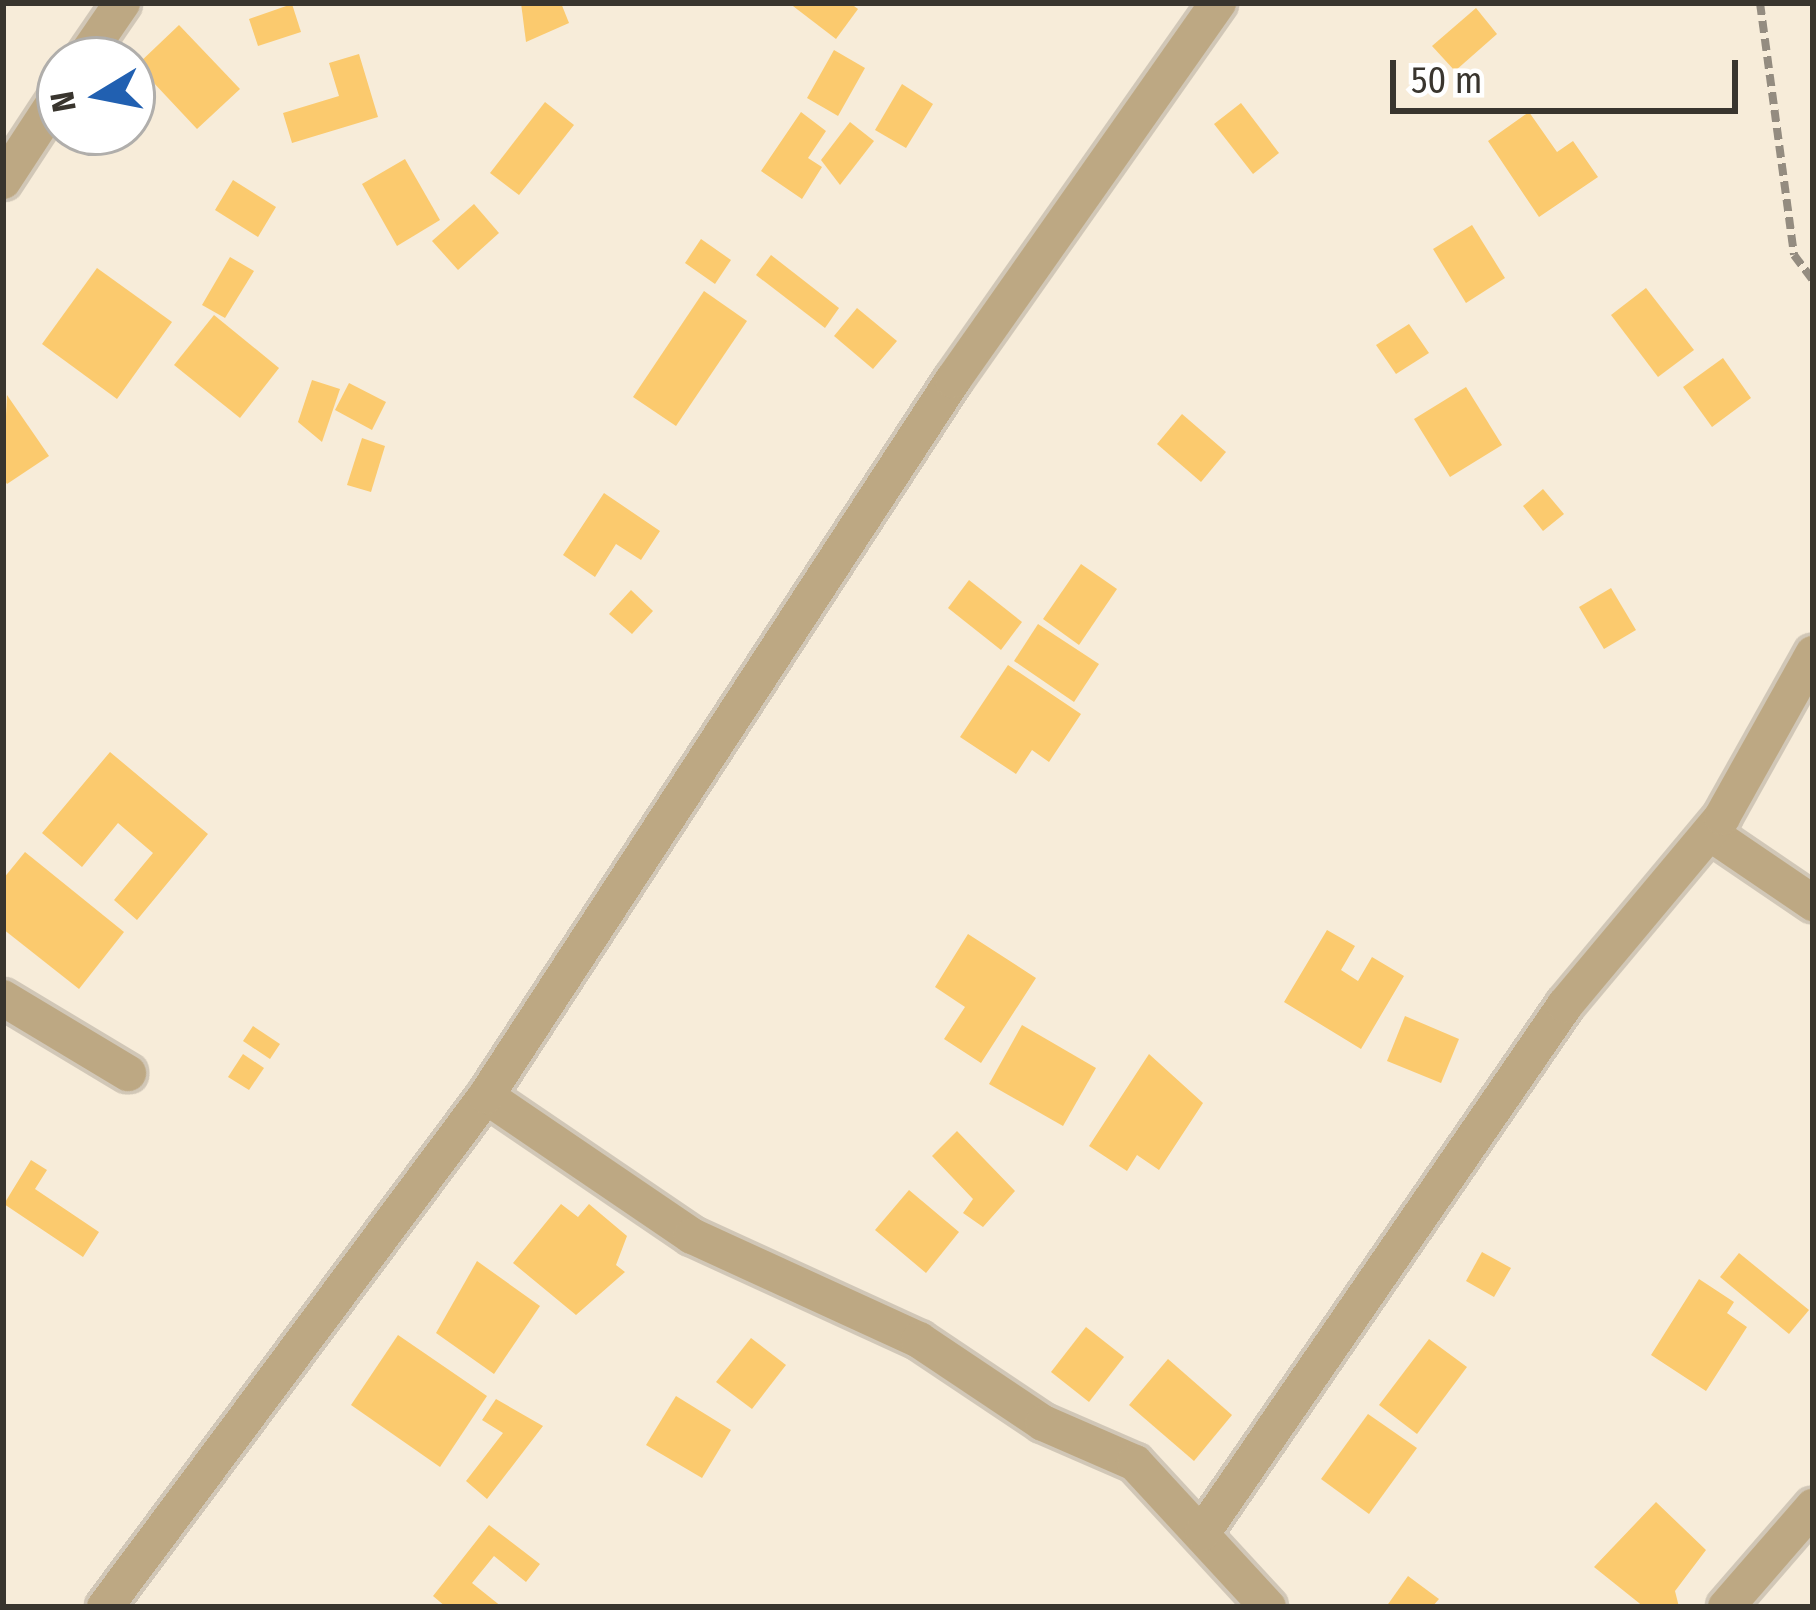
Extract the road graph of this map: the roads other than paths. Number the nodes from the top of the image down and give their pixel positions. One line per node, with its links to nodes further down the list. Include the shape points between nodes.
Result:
1 (122, 3): 3 (street)
2 (1218, 3): 11 (street, via 953,380)
3 (99, 36)
4 (36, 131): 5 (street)
5 (3, 182)
6 (1813, 654): 7 (street)
7 (1710, 832): 8 (street); 13 (street, via 1565,1005)
8 (1813, 903)
9 (3, 998): 10 (street)
10 (128, 1073)
11 (486, 1096): 13 (street, via 692,1236 919,1340 1043,1423 1135,1463); 14 (street)
12 (1813, 1507): 16 (street)
13 (1203, 1532): 15 (street)
14 (105, 1607)
15 (1268, 1607)
16 (1726, 1607)

